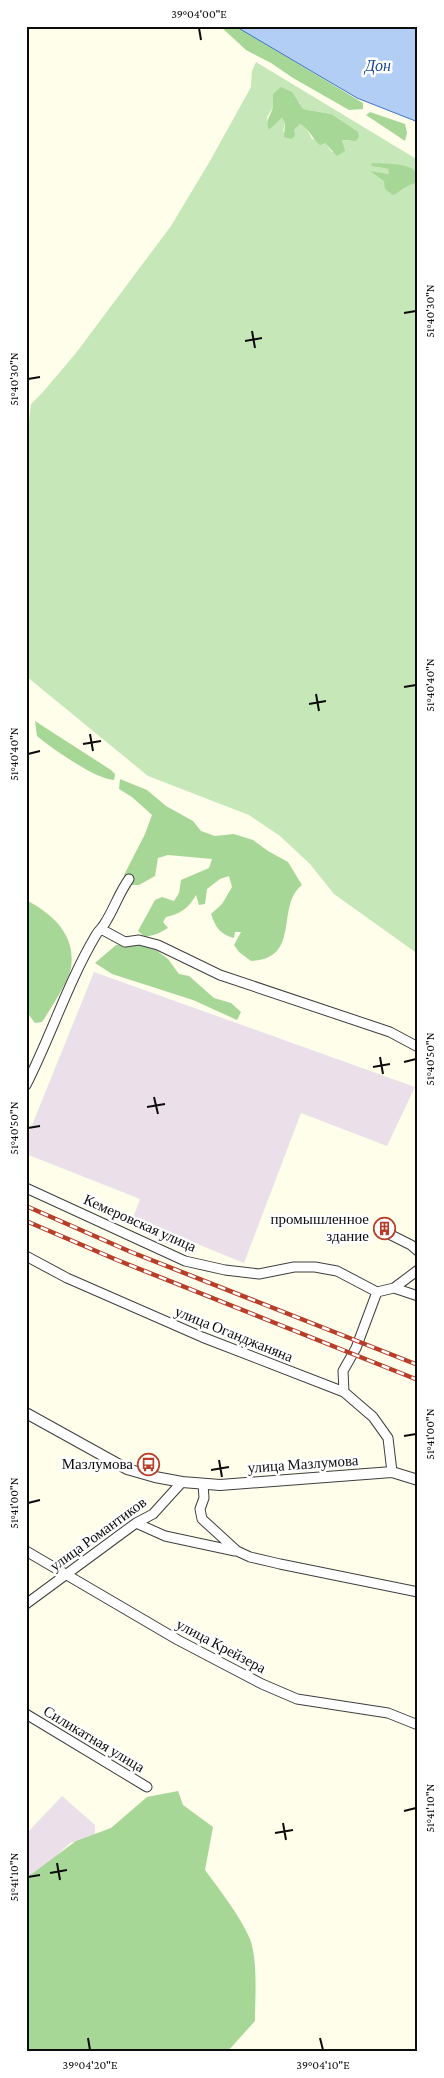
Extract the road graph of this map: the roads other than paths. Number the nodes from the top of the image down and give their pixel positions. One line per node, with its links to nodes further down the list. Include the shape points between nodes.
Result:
1 (130, 879): 2 (street)
2 (101, 928): 3 (street, via 125,942 138,940 158,945 220,975 390,1032); 4 (street)
3 (418, 1046)
4 (26, 1085)
5 (26, 1188): 11 (street, Кемеровская улица, via 185,1260 259,1274 294,1267 337,1271)
6 (391, 1235): 7 (street)
7 (418, 1251)
8 (26, 1256): 13 (street, улица Оганджаняна, via 67,1278 177,1326)
9 (418, 1270): 10 (street)
10 (394, 1288): 11 (street); 12 (street)
11 (377, 1292): 13 (street, via 356,1348 343,1371)
12 (418, 1296)
13 (344, 1392): 15 (street, улица Оганджаняна, via 373,1417 388,1438)
14 (26, 1413): 17 (street, улица Мазлумова, via 127,1469)
15 (392, 1472): 16 (street, улица Мазлумова); 18 (street, улица Мазлумова)
16 (418, 1480)
17 (182, 1482): 18 (street, улица Мазлумова); 19 (street, улица Романтиков, via 153,1514)
18 (203, 1484): 21 (street, via 202,1519)
19 (136, 1523): 21 (street, via 165,1536); 22 (street, улица Романтиков)
20 (26, 1551): 22 (street, улица Крейзера)
21 (238, 1552): 23 (street, via 280,1564)
22 (67, 1575): 24 (street, улица Романтиков); 26 (street, улица Крейзера, via 178,1640 262,1684 298,1699 388,1713)
23 (418, 1592)
24 (26, 1604)
25 (26, 1714): 27 (street, Силикатная улица)
26 (418, 1725)
27 (147, 1787)

